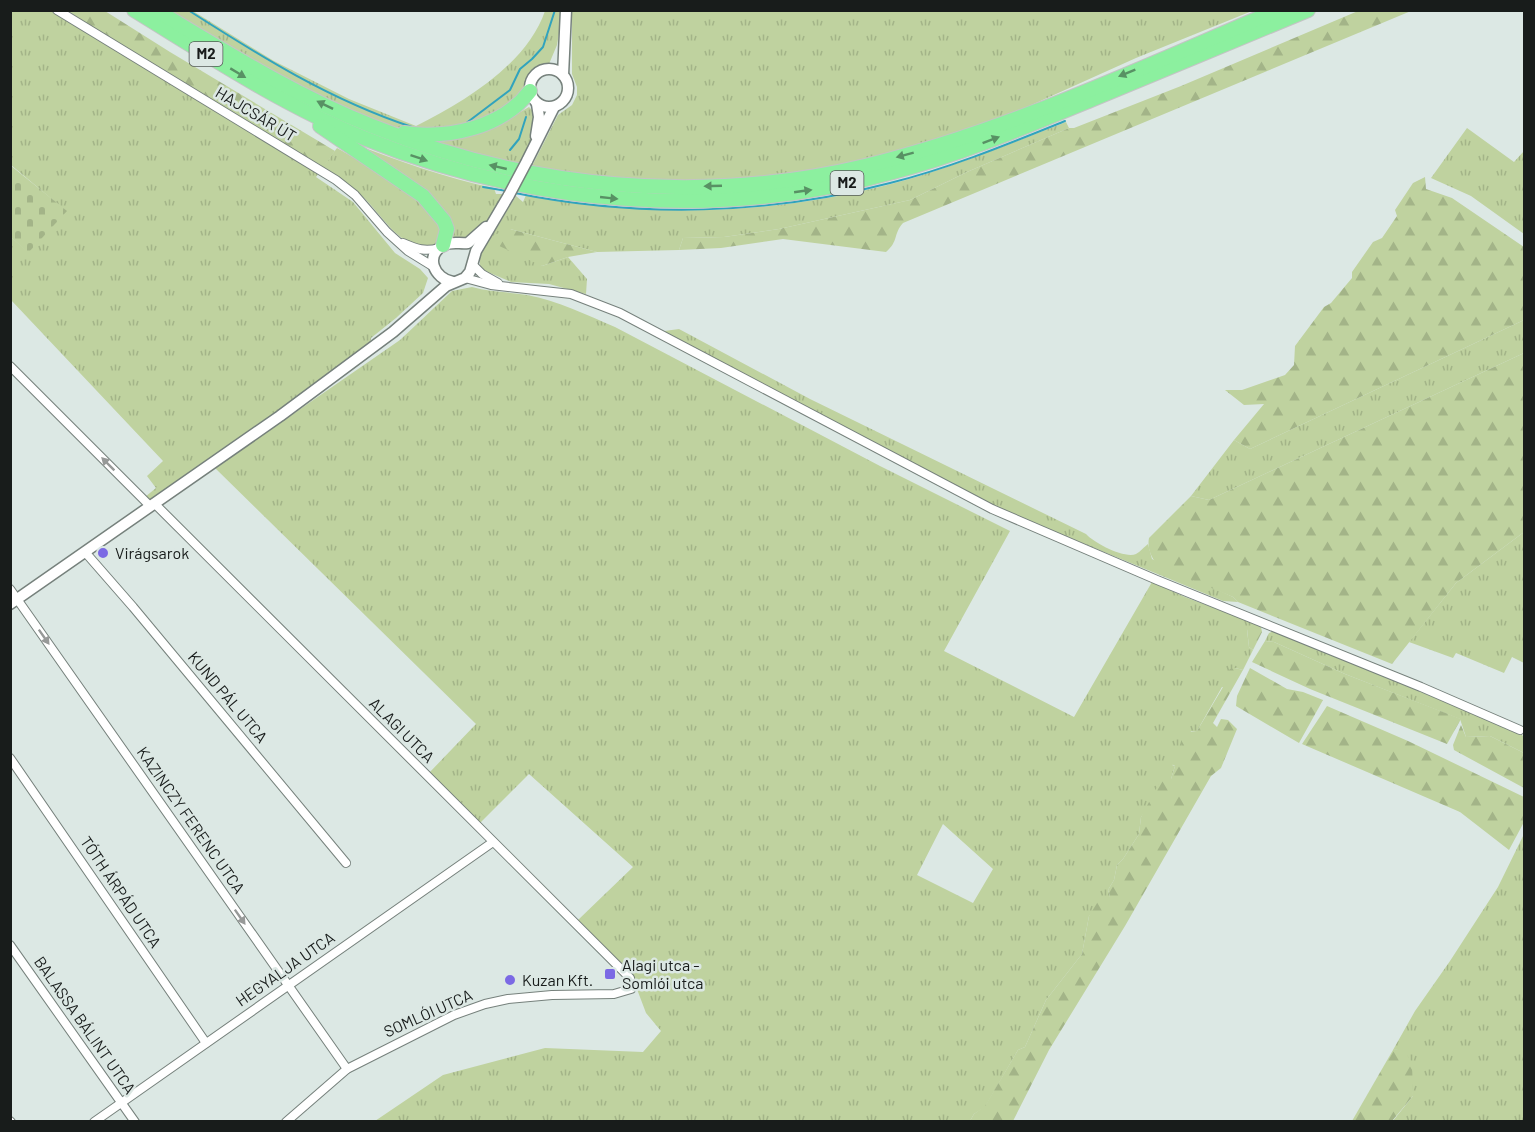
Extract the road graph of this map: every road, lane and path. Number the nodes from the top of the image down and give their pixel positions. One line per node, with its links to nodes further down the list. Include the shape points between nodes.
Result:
1 (57, 10): 16 (street, HAJCSÁR ÚT, via 336,180)
2 (134, 10): 10 (highway, M2, one-way to 10)
3 (156, 10): 13 (highway, M2, one-way to 3, via 253,68)
4 (566, 10): 7 (street)
5 (1278, 10): 13 (highway, M2, one-way to 13, via 970,135 862,166 767,183 676,187 566,179 476,161)
6 (1308, 10): 10 (highway, M2, one-way to 6, via 392,149 508,183 626,199 719,200 815,190 882,175 974,146)
7 (564, 28): 8 (street); 9 (street)
8 (549, 69): 9 (street); 11 (street, via 533,78)
9 (563, 75): 12 (street, via 568,94)
10 (279, 97): 18 (highway, via 423,196 447,229)
11 (534, 97): 12 (street, via 543,106); 13 (highway, via 460,132 423,135); 14 (street, via 539,117)
12 (554, 107): 14 (street)
13 (378, 129)
14 (535, 144): 15 (street, bridge)
15 (496, 216): 17 (street, via 473,240); 19 (street)
16 (398, 240): 18 (street, HAJCSÁR ÚT, via 420,250); 20 (street, HAJCSÁR ÚT)
17 (460, 244): 18 (street); 19 (street, via 470,253)
18 (441, 247): 20 (street, via 435,254)
19 (472, 262): 21 (street); 23 (street, via 482,274)
20 (435, 270): 22 (street, via 441,278); 24 (street, via 433,289)
21 (465, 278): 22 (street); 23 (street)
22 (453, 282): 24 (street)
23 (510, 287): 30 (street, via 571,294 620,313 992,509)
24 (412, 315): 26 (street, via 280,416)
25 (10, 366): 26 (street, ALAGI UTCA, one-way to 25)
26 (152, 505): 27 (street); 32 (street, ALAGI UTCA)
27 (85, 552): 29 (street); 33 (street, KUND PÁL UTCA)
28 (10, 589): 29 (street, KAZINCZY FERENC UTCA)
29 (14, 602): 36 (street, KAZINCZY FERENC UTCA, one-way to 36)
30 (1521, 730)
31 (10, 758): 37 (street, TÓTH ÁRPÁD UTCA)
32 (493, 842): 35 (street, ALAGI UTCA); 36 (street, HEGYALJA UTCA)
33 (346, 863)
34 (10, 945): 39 (street, BALASSA BÁLINT UTCA)
35 (630, 978): 38 (street, SOMLÓI UTCA, via 630,989 614,994 552,995 485,1004 434,1024)
36 (288, 985): 37 (street, HEGYALJA UTCA); 38 (street, KAZINCZY FERENC UTCA)
37 (207, 1043): 39 (street, HEGYALJA UTCA)
38 (347, 1069): 42 (street, SOMLÓI UTCA)
39 (121, 1102): 40 (street, HEGYALJA UTCA); 41 (street, BALASSA BÁLINT UTCA)
40 (94, 1122)
41 (135, 1122)
42 (286, 1122)

